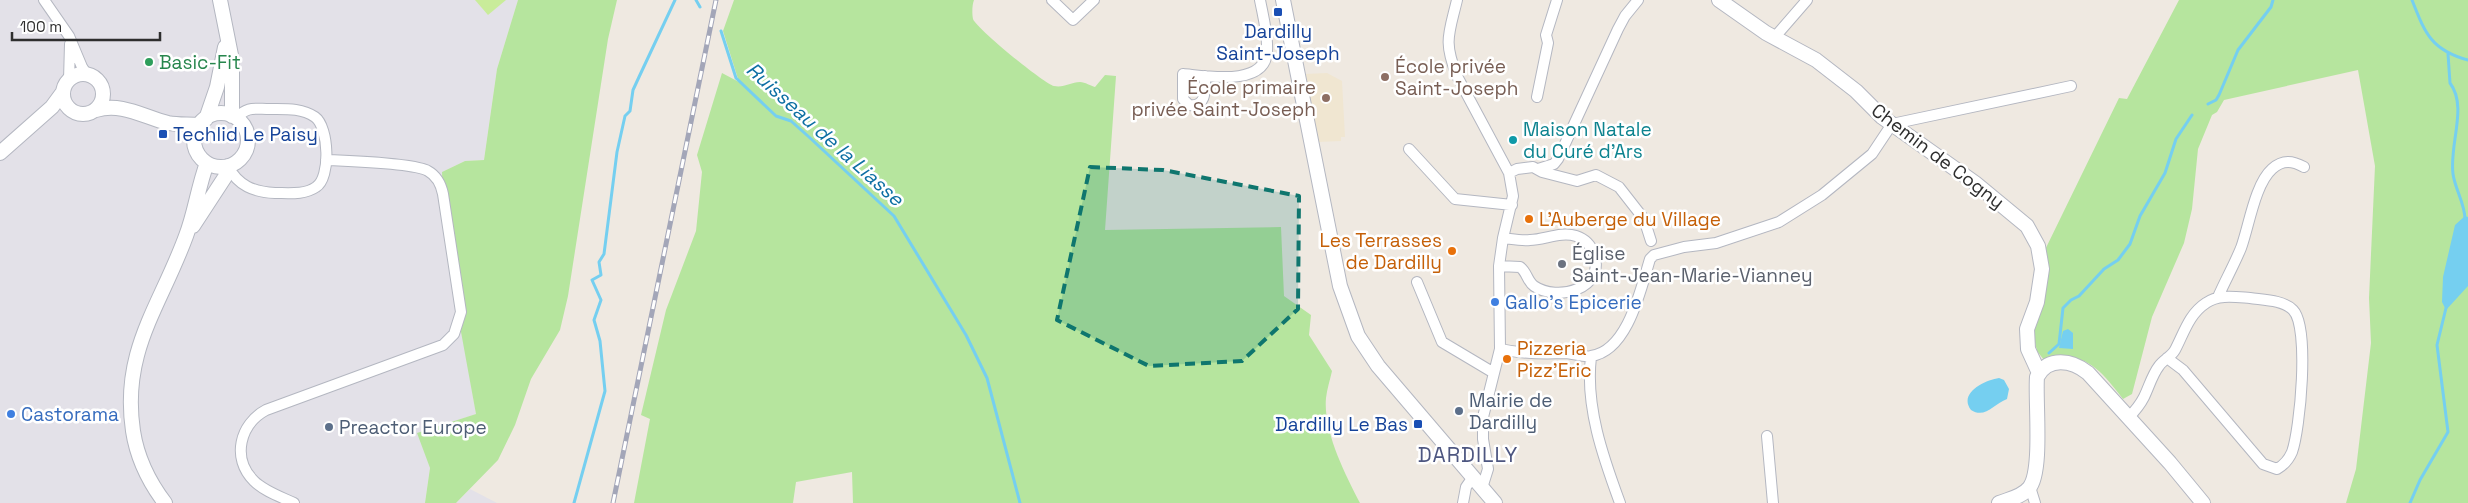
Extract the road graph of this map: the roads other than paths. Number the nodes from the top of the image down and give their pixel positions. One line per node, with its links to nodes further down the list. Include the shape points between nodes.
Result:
1 (44, 0): 12 (street)
2 (220, 0): 14 (street)
3 (1052, 0): 4 (street, via 1073,20)
4 (1094, 0)
5 (1260, 0): 16 (street, via 1268,52 1264,63 1240,76)
6 (1283, 0): 54 (street, via 1345,314 1378,366)
7 (1458, 0): 37 (street, via 1447,40 1450,60)
8 (1557, 0): 20 (street, via 1546,35 1548,43)
9 (1638, 0): 36 (street, via 1618,28 1558,159 1554,164)
10 (1720, 0): 13 (street, Chemin de Cogny)
11 (1806, 0): 13 (street)
12 (69, 36): 15 (street); 17 (street)
13 (1774, 38): 28 (street, Chemin de Cogny, via 1816,60)
14 (227, 39): 24 (street, via 232,60); 26 (street, via 217,87)
15 (87, 74): 17 (street, via 74,76); 18 (street)
16 (1205, 76)
17 (66, 86): 21 (street, via 66,105); 25 (street, via 57,102)
18 (102, 86): 22 (street, via 103,99); 23 (street)
19 (2071, 86): 28 (street)
20 (1537, 97)
21 (71, 110): 22 (street, via 84,114); 25 (street)
22 (96, 110): 23 (street, via 115,107)
23 (139, 112): 27 (street)
24 (234, 117): 26 (street, via 223,114); 32 (street, via 248,109 304,112 316,118 323,127); 34 (street, via 242,124 248,140 243,156)
25 (35, 122): 31 (street)
26 (202, 122): 27 (street); 29 (street)
27 (168, 123): 29 (street)
28 (1892, 124): 48 (street, via 1872,154 1822,195 1779,222 1716,243 1654,255 1628,325 1619,338); 51 (street, Chemin de Cogny, via 1975,183 2033,234 2042,280 2027,330 2028,349)
29 (194, 141): 33 (street, via 200,157)
30 (1409, 149): 40 (street, via 1456,199)
31 (0, 152)
32 (326, 160): 38 (street, via 325,175 318,187 306,192 274,193 254,190); 58 (street, via 419,167 434,175 443,194 461,312 458,328 443,345 266,410 253,418 244,431 240,446 245,468 257,484)
33 (207, 163): 34 (street); 41 (street)
34 (228, 166): 38 (street); 39 (street)
35 (2304, 167): 46 (street, via 2285,161 2271,170)
36 (1538, 169): 37 (street, via 1524,168); 43 (street, via 1577,182 1596,175 1619,187 1644,219)
37 (1509, 173): 40 (street)
38 (244, 184): 39 (street, via 229,182)
39 (216, 189): 41 (street)
40 (1512, 205): 42 (street)
41 (187, 235): 57 (street, via 146,327 134,359 130,383 129,402 138,452 156,492)
42 (1503, 238): 44 (street); 44 (street, via 1531,240 1574,235 1583,239 1593,251 1596,273 1582,288 1564,292 1544,290 1532,284 1520,267)
43 (1651, 242)
44 (1499, 266): 47 (street)
45 (1417, 282): 50 (street, via 1442,342)
46 (2218, 297): 49 (street, via 2196,312 2174,352); 49 (street, via 2284,304 2294,311 2301,327 2300,408 2292,452 2282,466 2277,469 2263,464 2183,370)
47 (1500, 349): 48 (street, via 1521,354 1575,353); 50 (street)
48 (1591, 356): 61 (street, via 1589,377 1599,437)
49 (2167, 358): 52 (street, via 2160,364 2143,399)
50 (1494, 373): 56 (street, via 1484,417 1483,439 1488,469)
51 (2039, 373): 52 (street, via 2050,364 2072,362 2088,373); 55 (street, via 2036,466)
52 (2128, 418): 65 (street)
53 (1767, 436): 62 (street)
54 (1473, 477): 56 (street); 59 (street, via 1466,487)
55 (2030, 487): 63 (street, via 2016,497); 64 (street)
56 (1482, 488): 60 (street)
57 (165, 503)
58 (294, 503)
59 (1463, 503)
60 (1495, 503)
61 (1620, 503)
62 (1773, 503)
63 (1998, 503)
64 (2036, 503)
65 (2203, 503)

